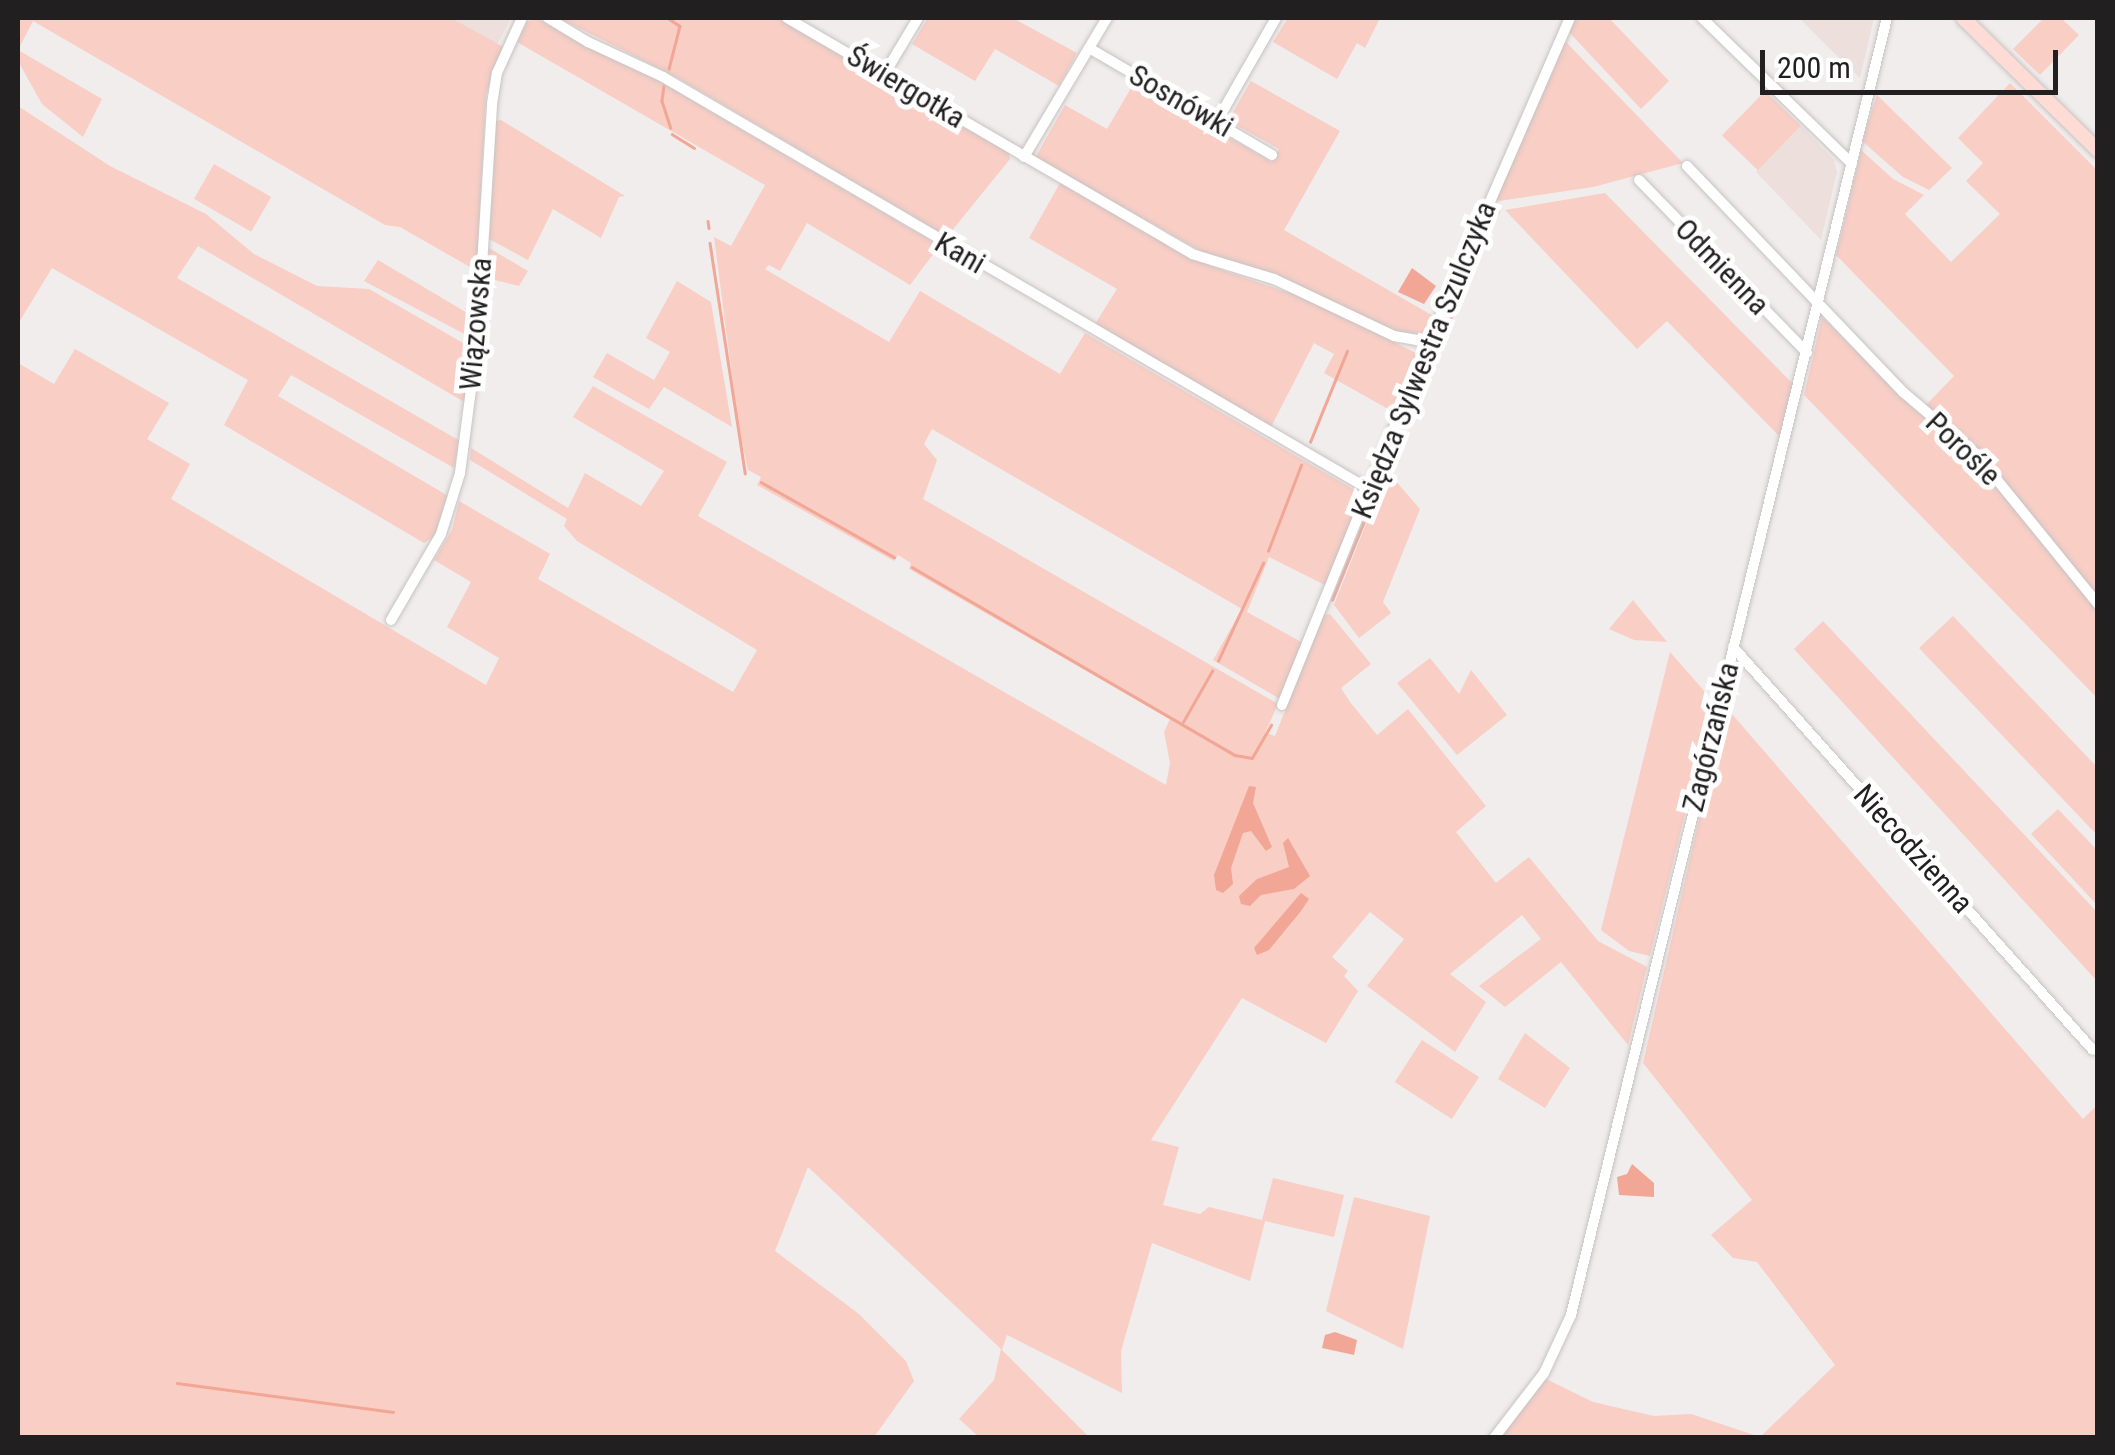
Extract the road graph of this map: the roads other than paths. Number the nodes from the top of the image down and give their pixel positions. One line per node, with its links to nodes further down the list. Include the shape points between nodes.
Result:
1 (522, 18): 25 (street, Wiązowska, via 497,73 492,104 460,473 442,534)
2 (548, 18): 23 (street, Kani, via 663,77)
3 (787, 18): 12 (street, Świergotka)
4 (918, 18): 12 (street)
5 (1106, 18): 11 (street)
6 (1276, 18): 13 (street)
7 (1570, 18): 21 (street, Księdza Sylwestra Szulczyka)
8 (1702, 18): 17 (street)
9 (1888, 18): 17 (street, Zagórzańska)
10 (1963, 18): 14 (street)
11 (1089, 48): 13 (street, Sosnówki); 16 (street)
12 (885, 74): 16 (street, Świergotka)
13 (1217, 121): 15 (street, Sosnówki)
14 (2098, 150)
15 (1272, 155)
16 (1024, 157): 21 (street, Świergotka, via 1192,254 1274,280 1394,336)
17 (1852, 164): 20 (street, Zagórzańska)
18 (1687, 166): 20 (street, Porośle)
19 (1639, 180): 22 (street, Odmienna)
20 (1818, 302): 22 (street, Zagórzańska); 24 (street, Porośle, via 1903,392 1976,454)
21 (1430, 342): 23 (street, Księdza Sylwestra Szulczyka)
22 (1807, 353): 26 (street, Zagórzańska)
23 (1372, 490): 27 (street, Księdza Sylwestra Szulczyka)
24 (2098, 604)
25 (392, 620)
26 (1733, 647): 28 (street, Niecodzienna); 29 (street, Zagórzańska, via 1570,1316 1544,1373)
27 (1282, 704)
28 (2092, 1050)
29 (1494, 1438)

